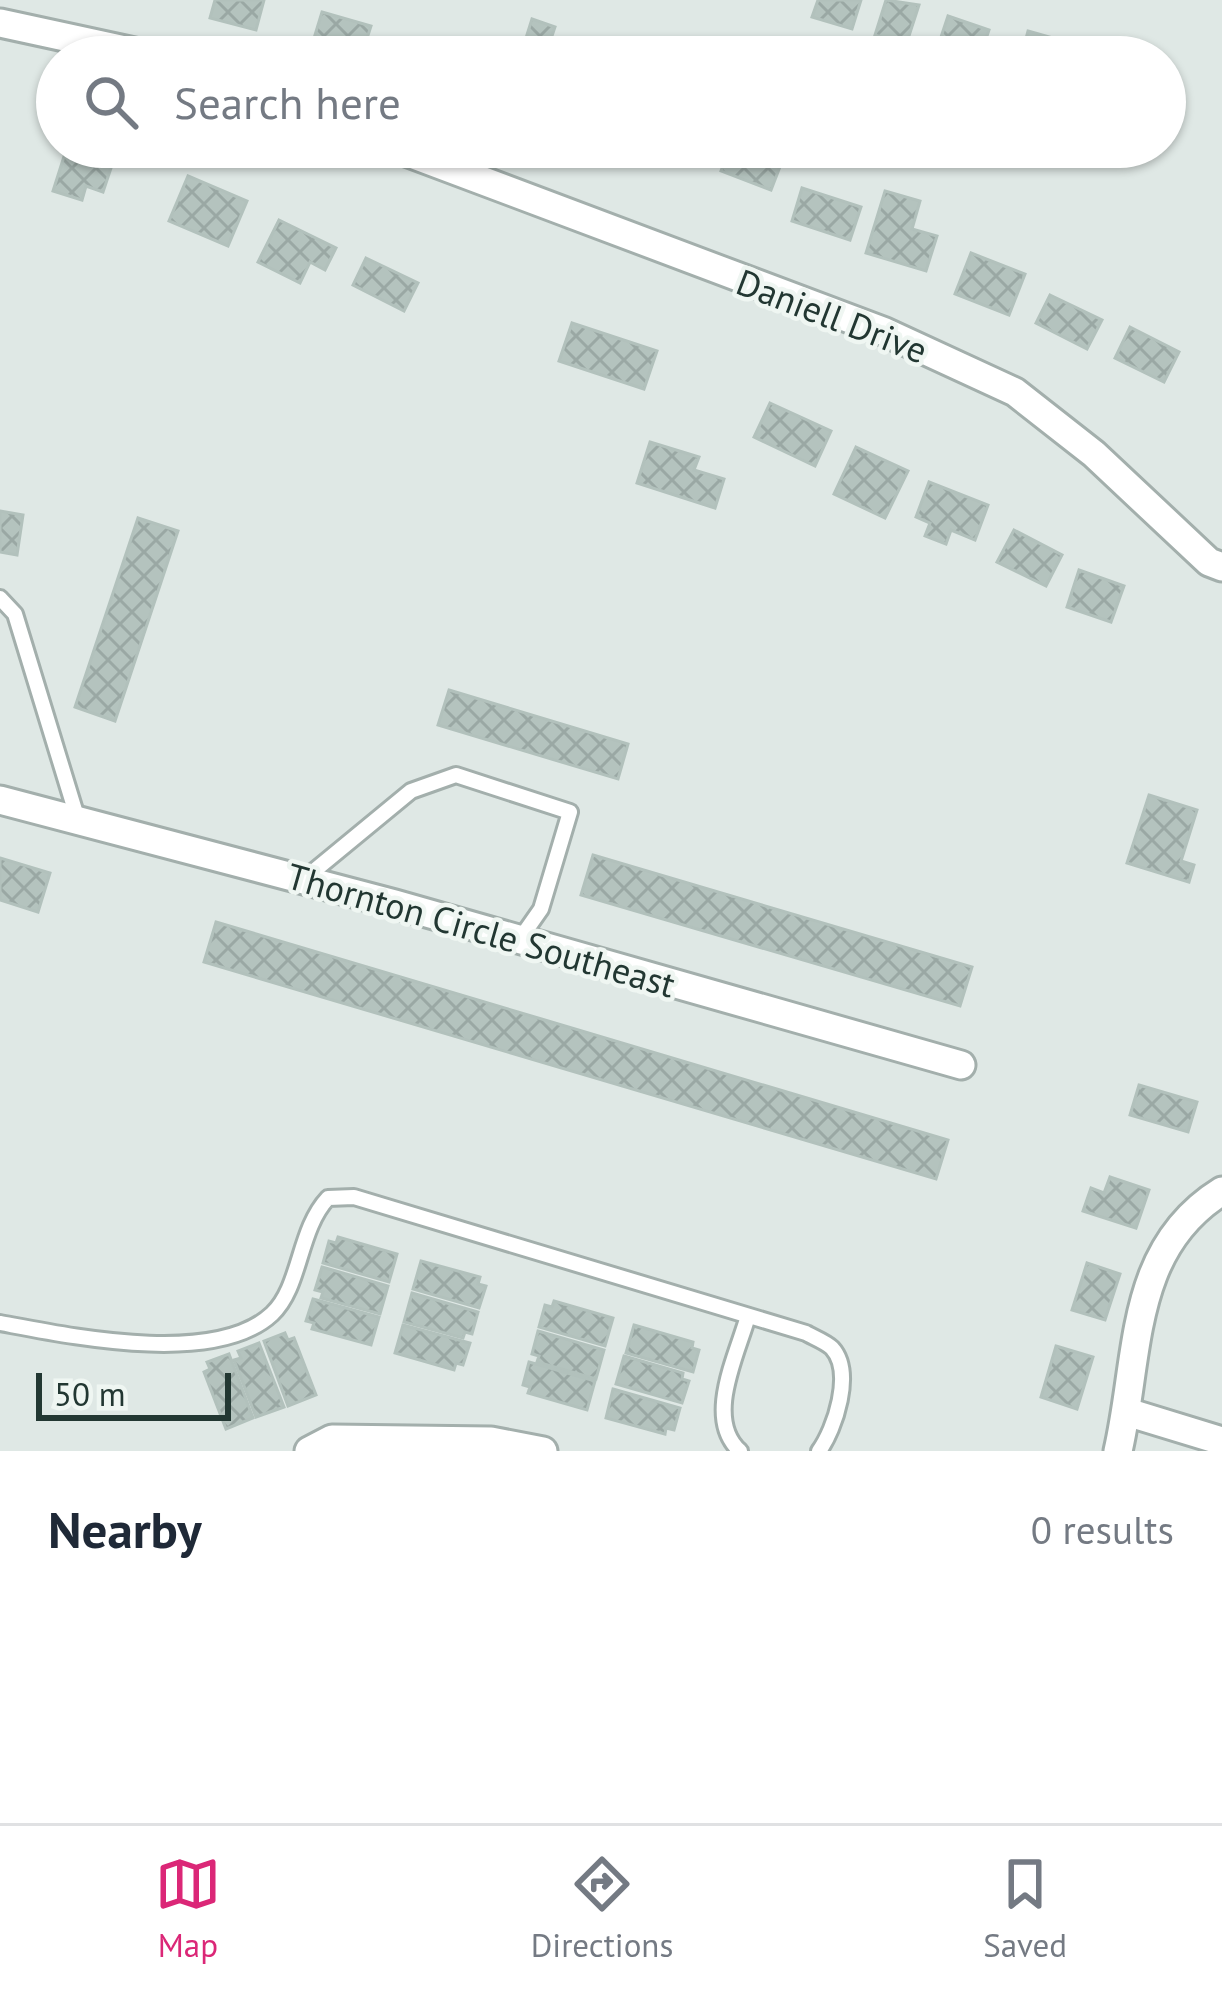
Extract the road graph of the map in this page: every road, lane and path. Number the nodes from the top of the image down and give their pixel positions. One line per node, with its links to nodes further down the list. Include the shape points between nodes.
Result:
1 (0, 23): 2 (street)
2 (60, 36)
3 (449, 168): 4 (street, Daniell Drive, via 885,332 1015,392)
4 (1222, 567)
5 (0, 598): 7 (lane, via 15,614)
6 (0, 800): 7 (street, Thornton Circle Southeast)
7 (78, 820): 8 (street, Thornton Circle Southeast)
8 (303, 880): 9 (street, Thornton Circle Southeast); 9 (lane, via 411,791 456,775 570,812 541,909)
9 (520, 940): 10 (street, Thornton Circle Southeast)
10 (962, 1065)
11 (1222, 1191): 14 (street, via 1190,1211 1160,1258 1136,1323)
12 (748, 1316): 13 (lane, via 354,1198 328,1198 311,1216 273,1313 244,1329 200,1344 161,1344); 18 (lane, via 724,1402 723,1426); 19 (lane, via 832,1348 842,1390)
13 (0, 1323)
14 (1127, 1412): 15 (street); 20 (street)
15 (1222, 1441)
16 (309, 1451): 17 (street, via 332,1439 491,1441)
17 (543, 1451)
18 (740, 1451)
19 (819, 1451)
20 (1118, 1451)

